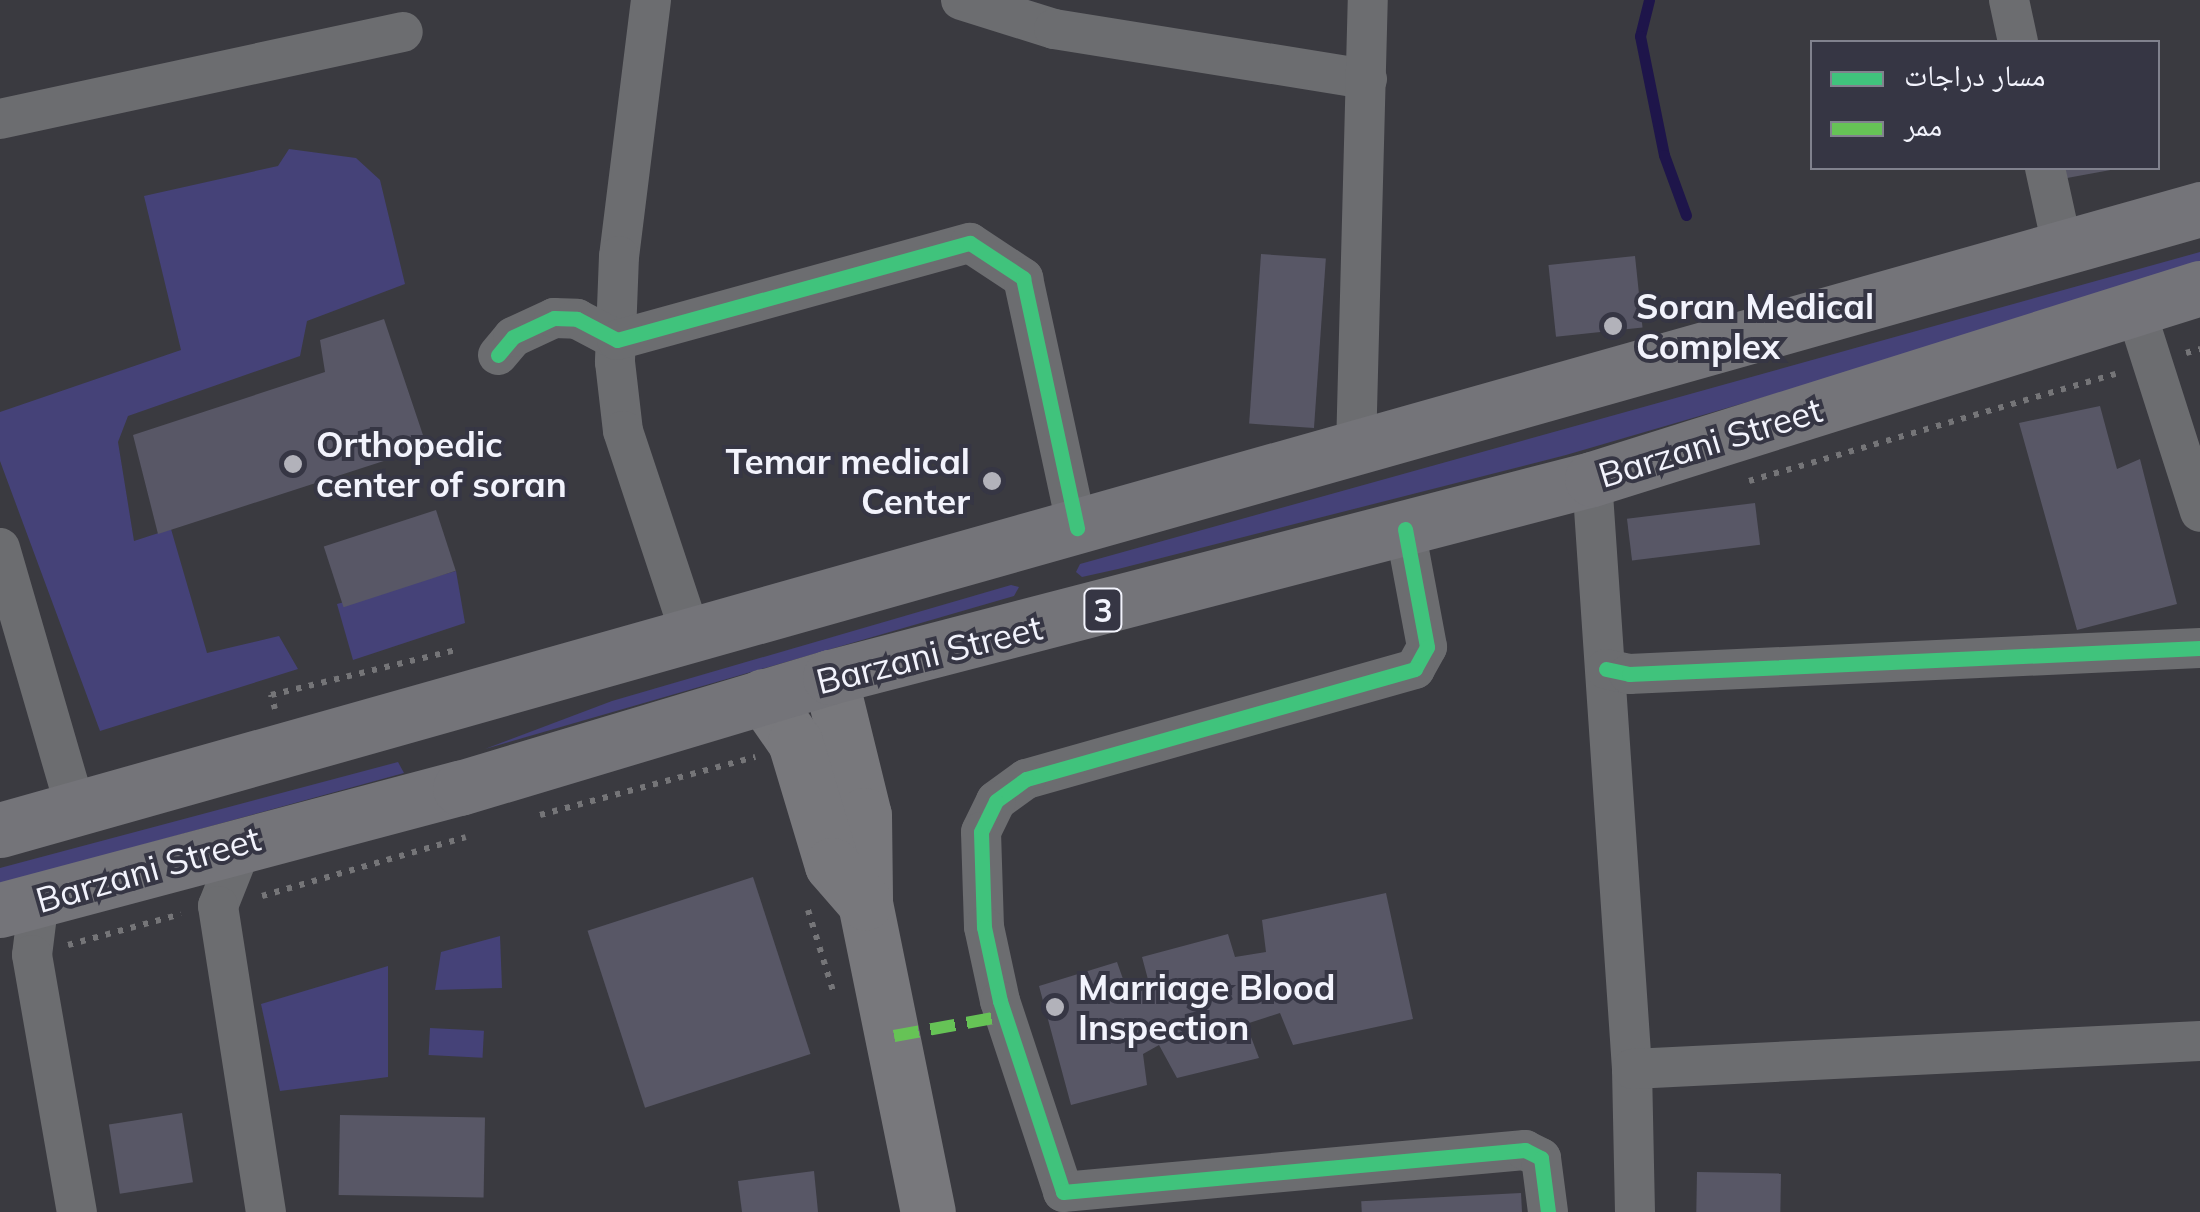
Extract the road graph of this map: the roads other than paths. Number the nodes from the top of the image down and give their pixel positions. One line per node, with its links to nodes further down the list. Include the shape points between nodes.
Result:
1 (651, 0): 15 (street)
2 (961, 0): 5 (street)
3 (1368, 0): 8 (street)
4 (2009, 0): 7 (street)
5 (1096, 18): 8 (street)
6 (403, 32): 9 (street)
7 (2018, 40)
8 (1366, 79): 17 (street)
9 (0, 119)
10 (2045, 170): 12 (street)
11 (2200, 209): 12 (highway)
12 (2062, 244): 17 (highway)
13 (2200, 288): 14 (highway, Barzani Street / 3)
14 (2134, 305): 18 (highway, Barzani Street / 3); 19 (street)
15 (616, 340): 16 (street, via 577,319 554,318 522,330); 21 (street, via 970,244 1024,278); 24 (street, via 623,431)
16 (498, 355)
17 (1356, 449): 21 (highway)
18 (1592, 479): 20 (highway, Barzani Street / 3); 26 (street)
19 (2200, 512)
20 (1405, 529): 23 (highway, Barzani Street / 3); 41 (street, via 1427,647 1415,669 1026,779 996,802 981,832 980,873 1000,1001 1063,1192 1524,1150 1541,1158)
21 (1056, 533): 23 (highway); 24 (highway)
22 (0, 548): 30 (street)
23 (1063, 621): 27 (highway, Barzani Street / 3)
24 (691, 636): 29 (highway)
25 (2200, 648): 26 (street, via 1629,674)
26 (1606, 669): 37 (street)
27 (830, 676): 28 (highway, Barzani Street / 3); 35 (main road, via 867,832)
28 (763, 696): 31 (highway, Barzani Street / 3); 35 (main road, via 795,742 832,865)
29 (438, 707): 30 (highway); 31 (highway)
30 (76, 809): 32 (highway)
31 (468, 811): 33 (highway, Barzani Street / 3)
32 (0, 830)
33 (244, 841): 34 (highway, Barzani Street / 3); 39 (street, via 218,906)
34 (20, 904): 38 (street)
35 (865, 904): 40 (main road)
36 (2200, 1041): 37 (street)
37 (1632, 1069): 42 (street)
38 (77, 1212)
39 (266, 1212)
40 (928, 1212)
41 (1548, 1212)
42 (1635, 1212)

